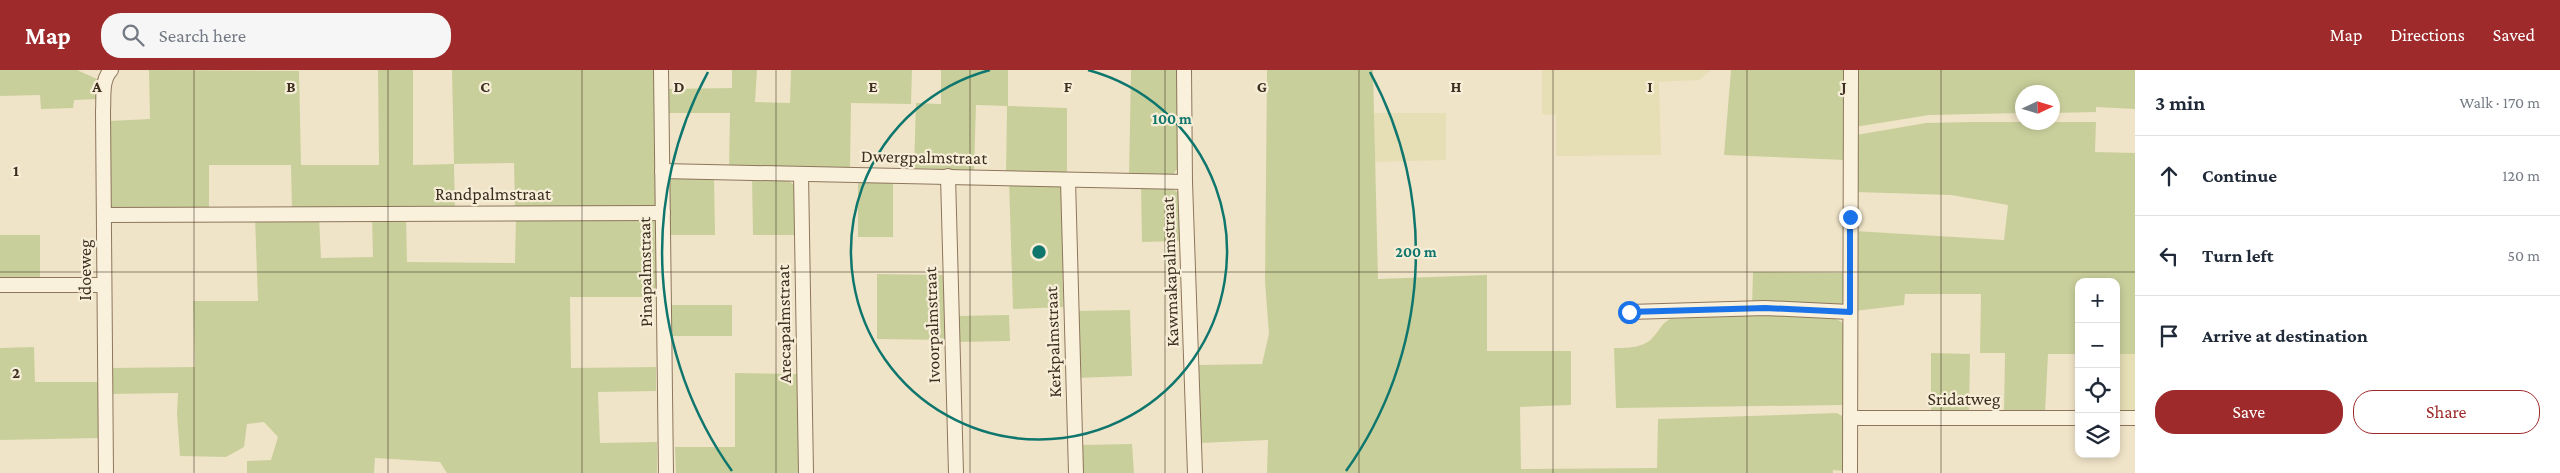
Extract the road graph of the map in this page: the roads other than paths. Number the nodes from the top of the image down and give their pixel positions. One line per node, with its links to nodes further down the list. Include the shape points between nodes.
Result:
1 (661, 70): 5 (street, Pinapalmstraat)
2 (1184, 70): 9 (street, Kawmakapalmstraat)
3 (1851, 70): 15 (street)
4 (105, 71): 11 (street, Idoeweg)
5 (662, 170): 6 (street, Dwergpalmstraat); 10 (street, Pinapalmstraat)
6 (801, 174): 7 (street, Dwergpalmstraat); 22 (street, Arecapalmstraat)
7 (948, 176): 8 (street, Dwergpalmstraat); 23 (street, Ivoorpalmstraat)
8 (1068, 180): 9 (street, Dwergpalmstraat); 24 (street, Kerkpalmstraat)
9 (1185, 182): 25 (street, Kawmakapalmstraat)
10 (663, 213): 11 (street, Randpalmstraat); 21 (street, Pinapalmstraat)
11 (104, 215): 13 (street, Idoeweg)
12 (0, 285): 13 (street)
13 (104, 285): 20 (street, Idoeweg)
14 (1629, 312): 15 (street, via 1765,308)
15 (1850, 312): 16 (street)
16 (1850, 418): 17 (street, Sridatweg); 26 (street)
17 (2075, 418)
18 (2120, 418): 19 (street)
19 (2135, 418)
20 (106, 473)
21 (666, 473)
22 (806, 473)
23 (956, 473)
24 (1076, 473)
25 (1195, 473)
26 (1850, 473)

